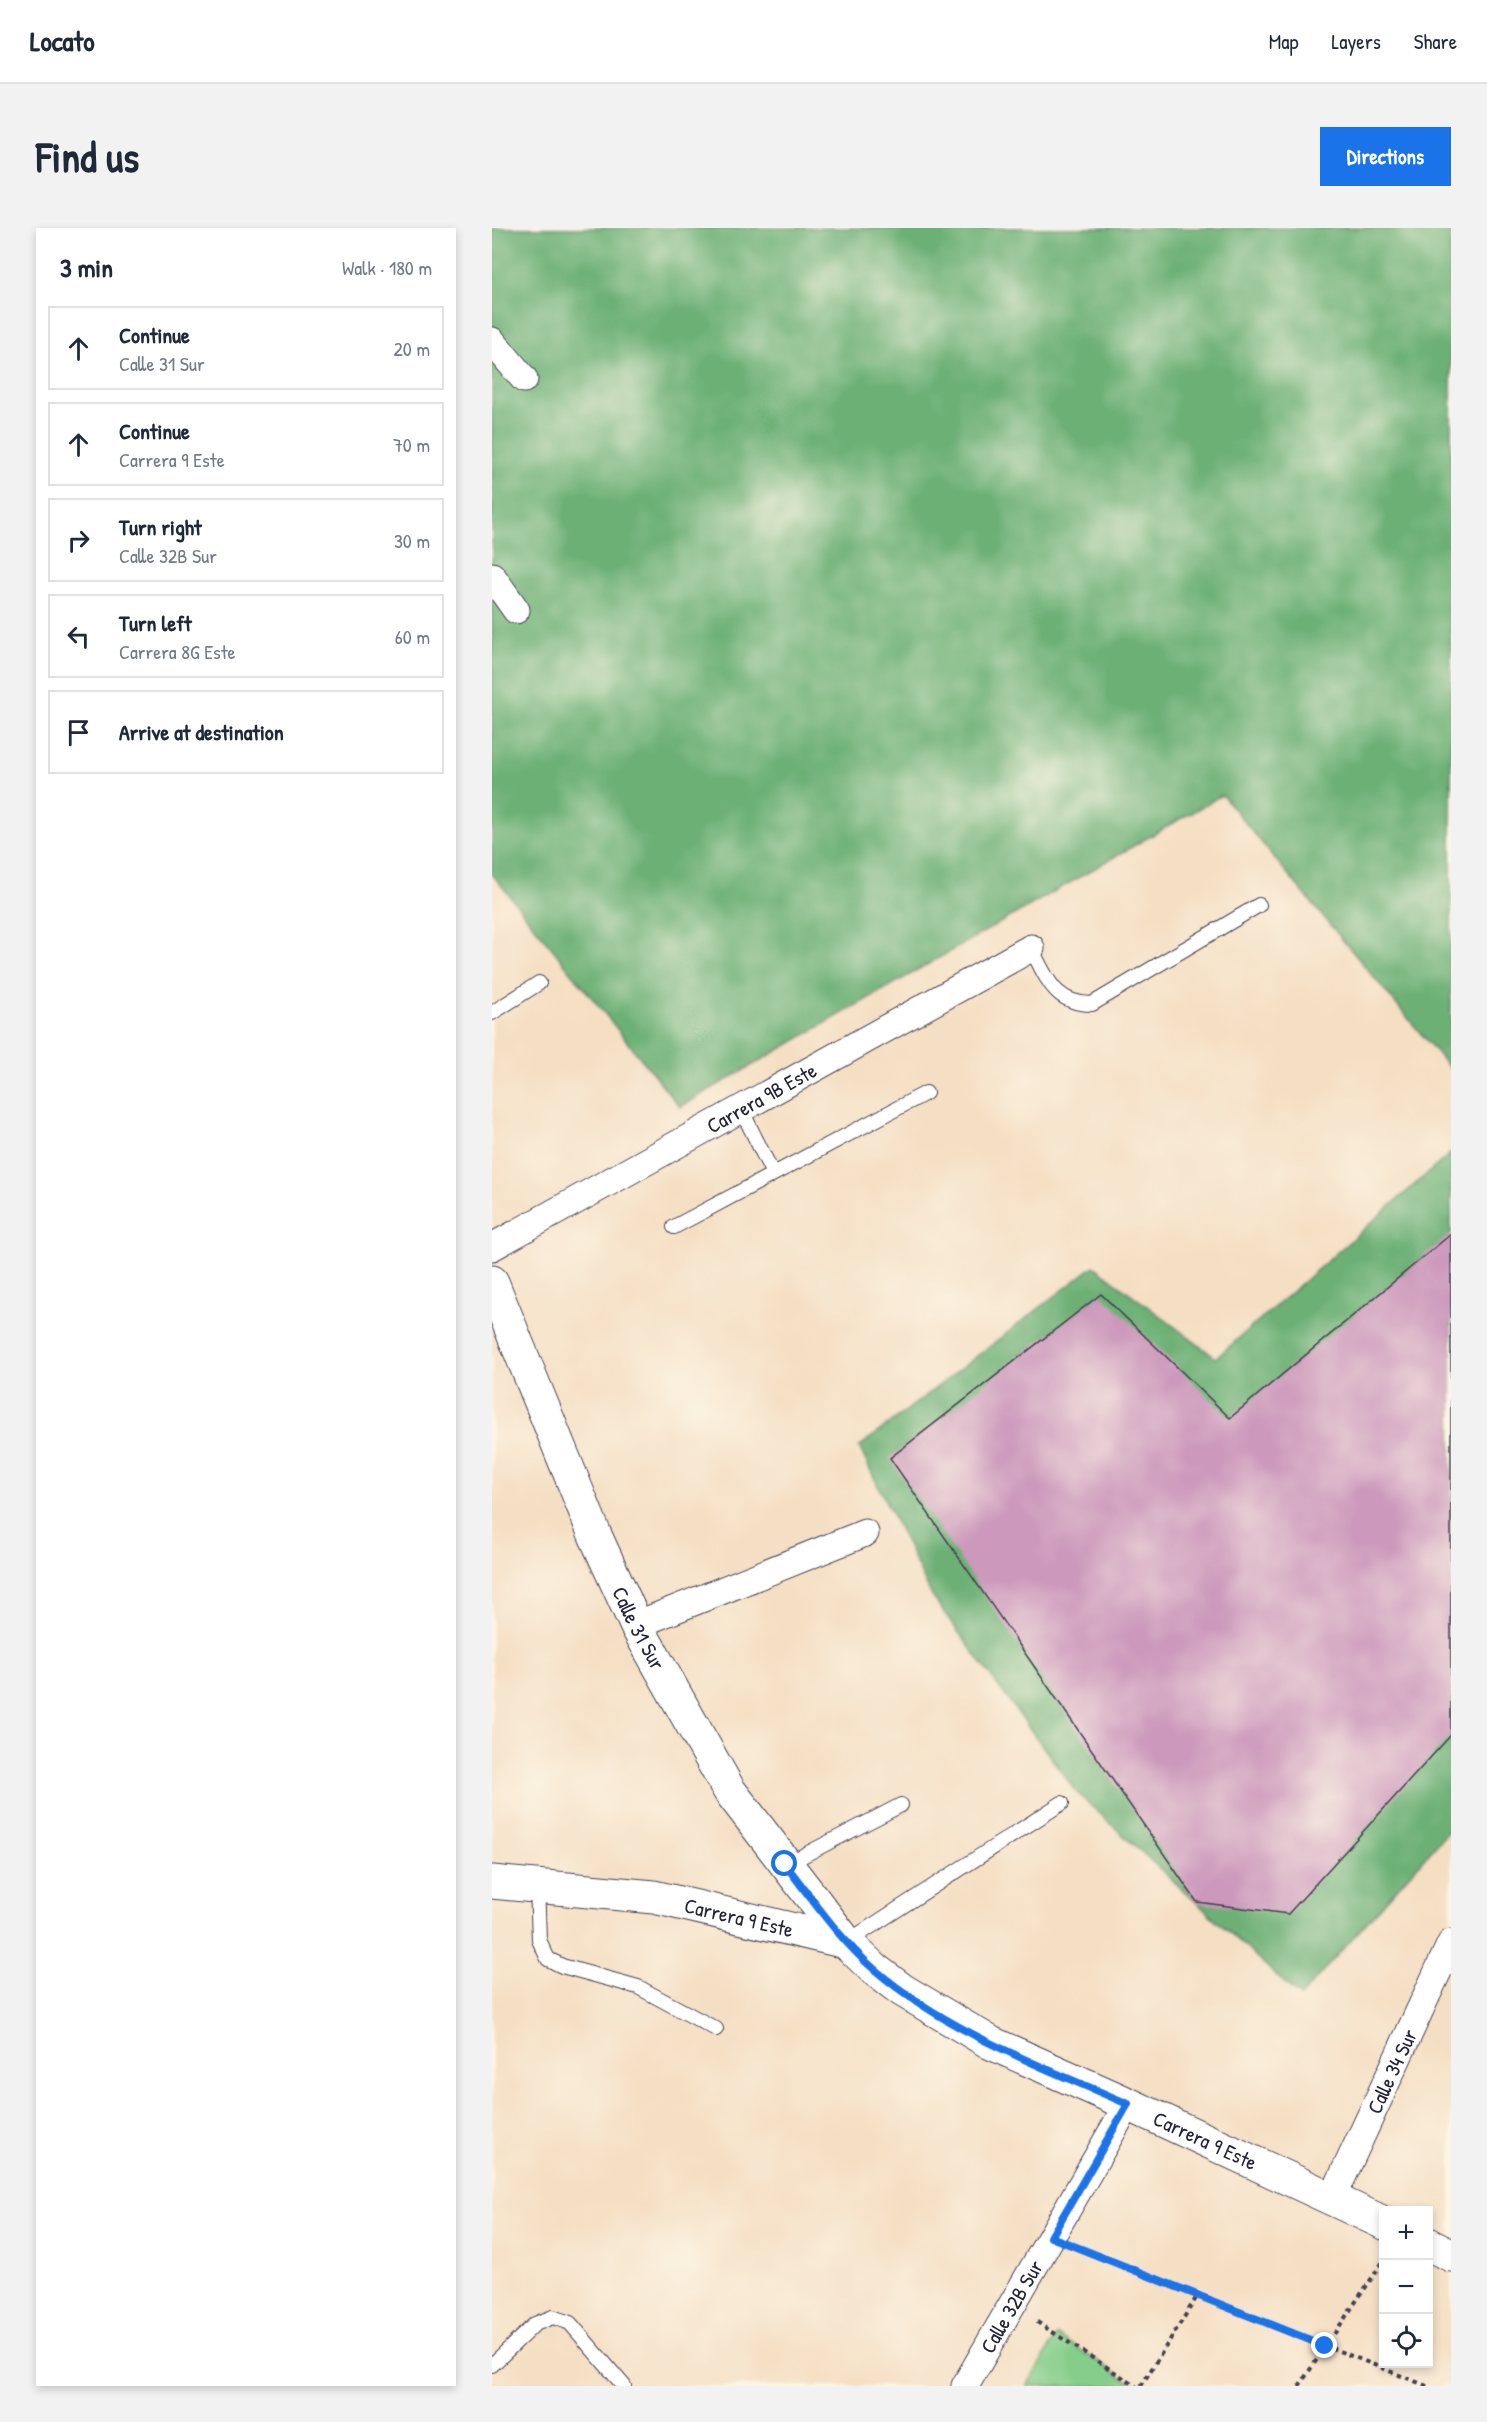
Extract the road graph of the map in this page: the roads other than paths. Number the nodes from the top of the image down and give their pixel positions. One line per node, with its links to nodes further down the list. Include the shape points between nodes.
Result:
1 (492, 341): 2 (street)
2 (524, 379)
3 (492, 576): 4 (street)
4 (516, 610)
5 (1260, 905): 6 (lane, via 1092,1004 1075,1004 1058,994)
6 (1031, 948): 10 (street, Carrera 9B Este)
7 (539, 983): 8 (lane)
8 (492, 1013)
9 (926, 1093): 11 (lane)
10 (741, 1109): 11 (lane); 13 (street, Carrera 9B Este)
11 (773, 1174): 12 (lane)
12 (674, 1227)
13 (492, 1247)
14 (492, 1282): 16 (main road, Calle 31 Sur)
15 (865, 1533): 16 (street)
16 (636, 1625): 19 (main road, Calle 31 Sur, via 729,1790)
17 (1062, 1803): 22 (lane)
18 (901, 1805): 19 (lane)
19 (785, 1864): 22 (main road, Calle 31 Sur)
20 (492, 1882): 21 (main road, Carrera 9 Este)
21 (537, 1884): 22 (main road, Carrera 9 Este, via 654,1897); 24 (lane, via 539,1940 548,1959 638,1987)
22 (846, 1942): 25 (main road, Carrera 9 Este, via 874,1969 943,2017 991,2043)
23 (1451, 1943): 26 (street, Calle 34 Sur)
24 (716, 2029)
25 (1128, 2104): 26 (main road, Carrera 9 Este); 32 (street, Calle 32B Sur)
26 (1332, 2199): 27 (main road, Carrera 9 Este)
27 (1379, 2221)
28 (1433, 2246): 29 (main road)
29 (1451, 2255)
30 (492, 2365): 31 (lane, via 535,2324 553,2317 570,2323)
31 (624, 2386)
32 (964, 2386)

